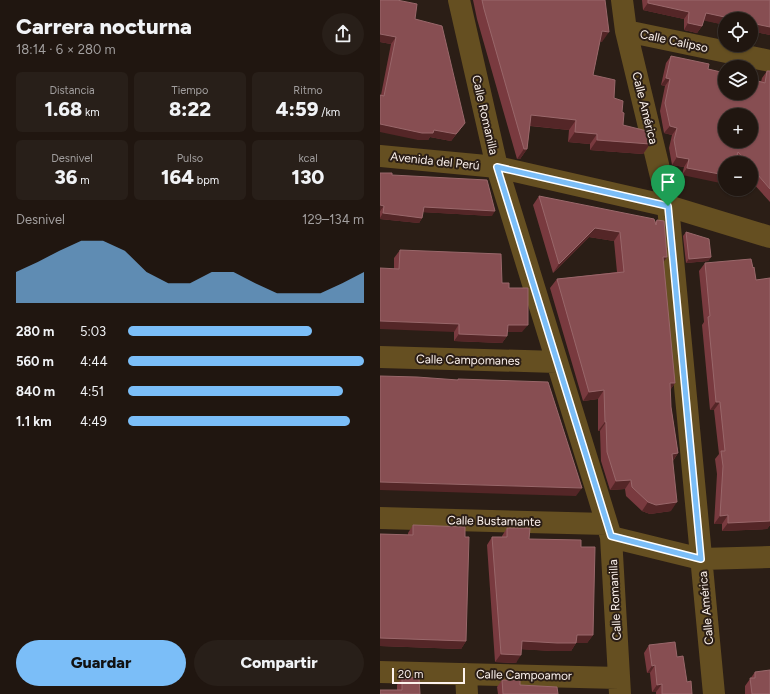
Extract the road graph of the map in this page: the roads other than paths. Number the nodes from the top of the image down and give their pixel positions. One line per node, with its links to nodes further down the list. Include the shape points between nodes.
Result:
1 (458, 0): 6 (street, Calle Romanilla)
2 (622, 0): 3 (street, Calle América)
3 (626, 31): 4 (street, Calle Calipso); 7 (street, Calle América)
4 (770, 61)
5 (380, 156): 6 (street, Avenida del Perú)
6 (497, 167): 7 (street, Avenida del Perú); 10 (street, Calle Romanilla)
7 (668, 206): 8 (street, Avenida del Perú); 14 (street, Calle América)
8 (770, 237)
9 (380, 358): 10 (street, Calle Campomanes)
10 (557, 362): 12 (street, Calle Romanilla)
11 (380, 518): 12 (street, Calle Bustamante)
12 (609, 530): 14 (street, Calle Bustamante); 17 (street, Calle Romanilla)
13 (770, 557): 14 (street, Calle Bustamante)
14 (701, 559): 18 (street, Calle América)
15 (380, 672): 16 (street, Calle Campoamor)
16 (466, 684): 17 (street, Calle Campoamor)
17 (620, 686)
18 (714, 694)

